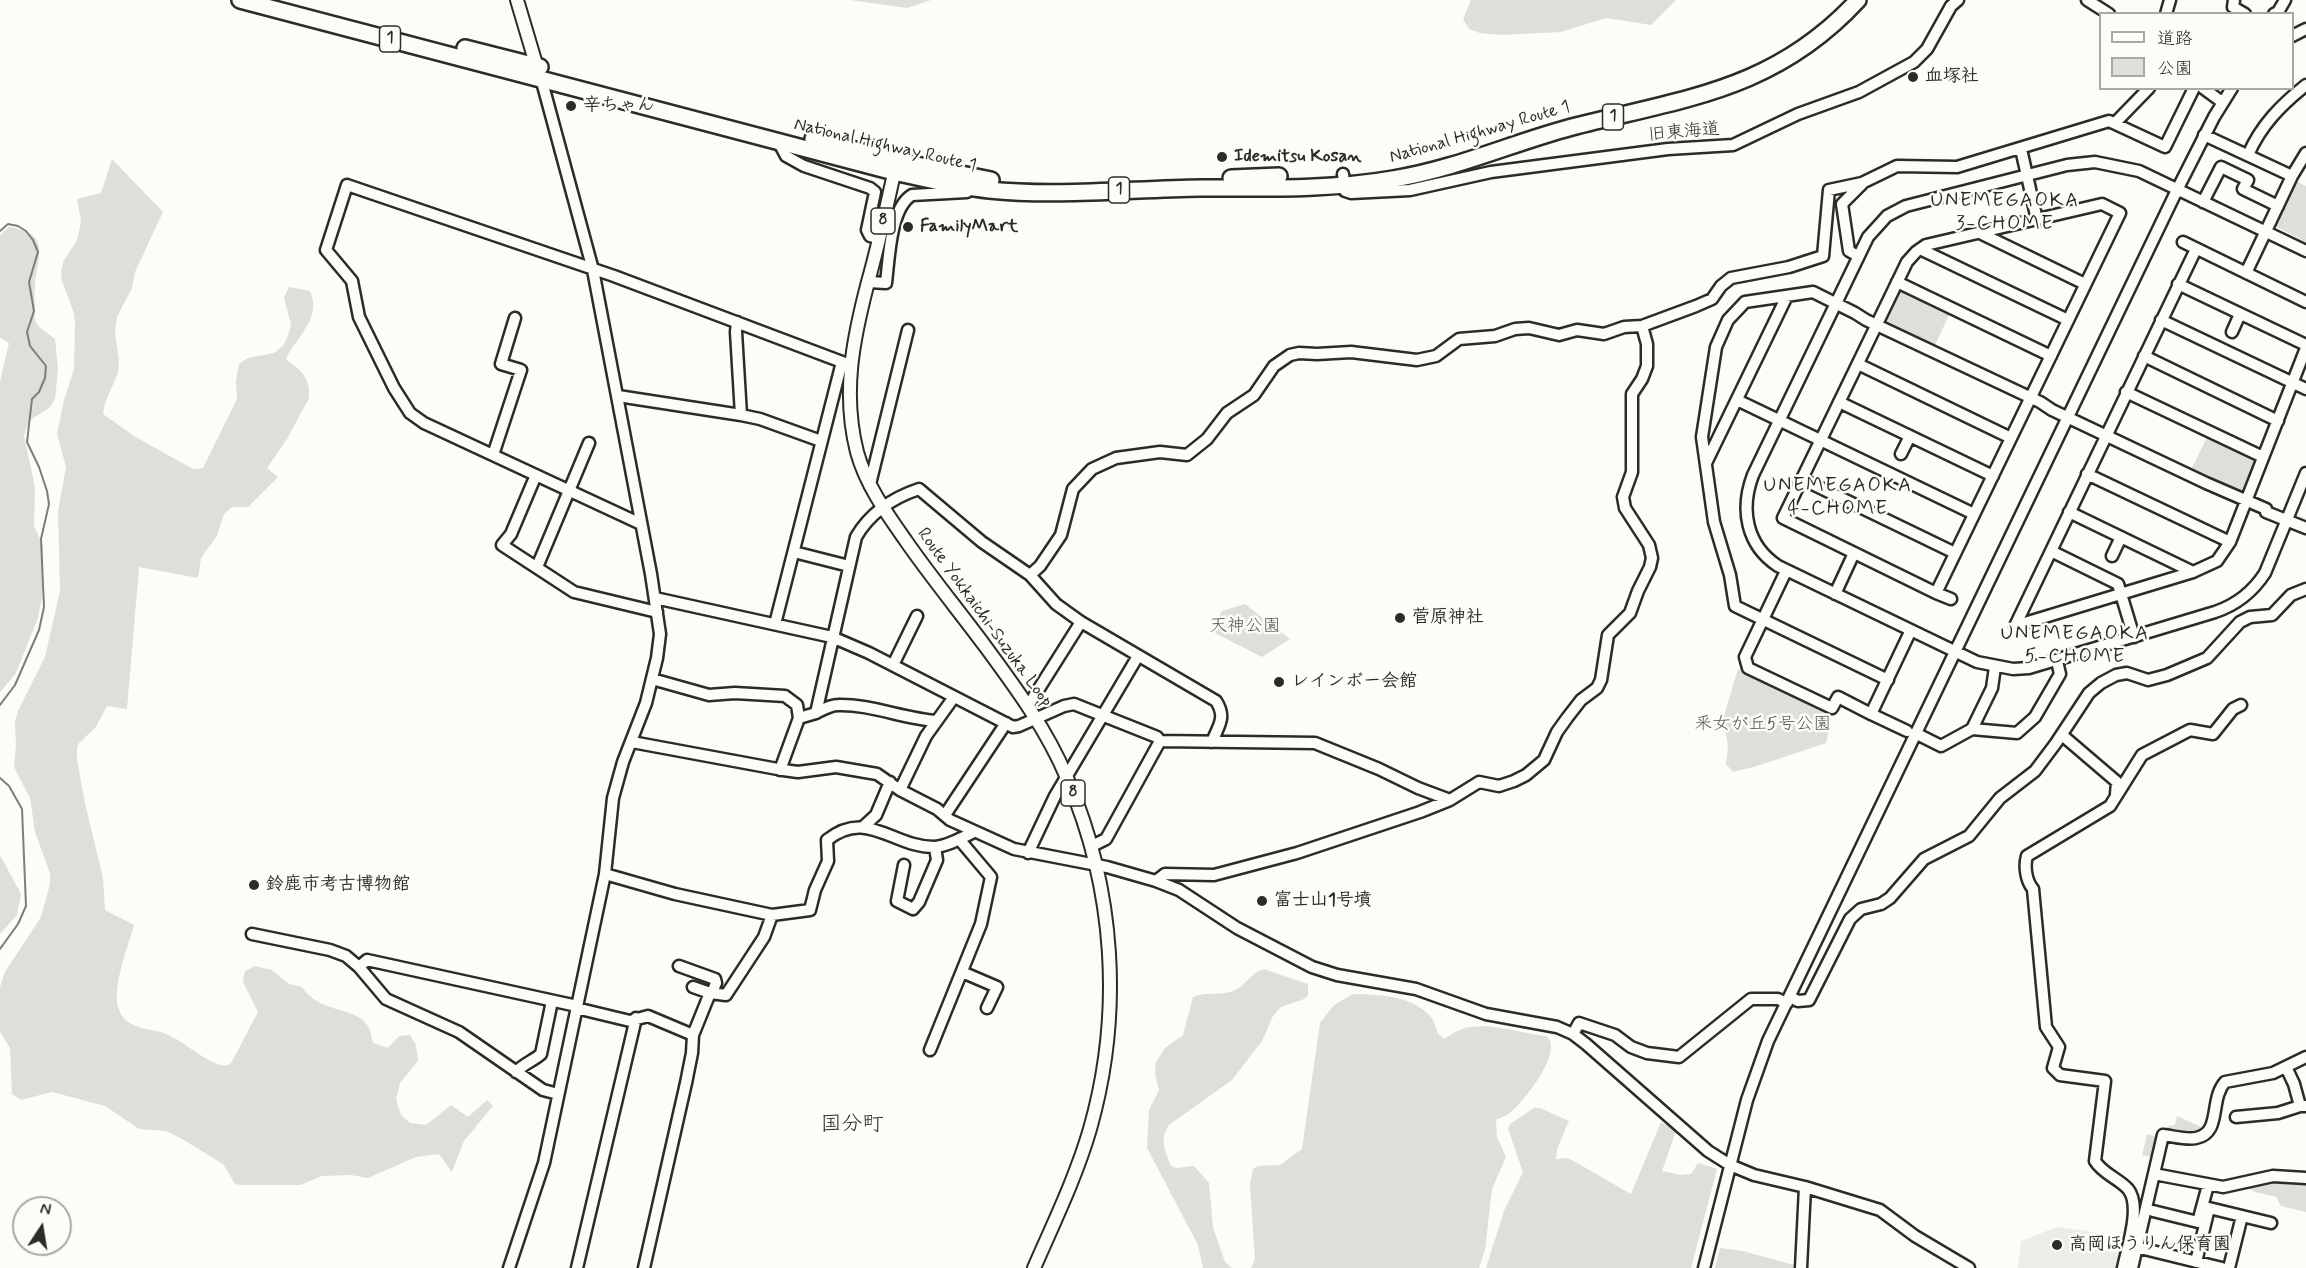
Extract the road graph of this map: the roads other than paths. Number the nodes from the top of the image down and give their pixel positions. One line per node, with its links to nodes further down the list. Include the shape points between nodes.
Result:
1 (243, 0): 8 (highway, National Highway Route 1 / 1)
2 (517, 0): 11 (main road)
3 (1845, 0): 29 (highway, National Highway Route 1 / 1, via 1781,51 1716,81 1556,121 1436,160)
4 (1858, 0): 29 (highway, National Highway Route 1 / 1, via 1801,50 1736,84 1560,130 1430,171 1393,179)
5 (1958, 0): 29 (street, 旧東海道, via 1927,49 1914,62 1859,92 1798,114 1733,145 1668,149 1491,172 1410,190 1345,192)
6 (2087, 0): 9 (street)
7 (2234, 0): 10 (street, via 2233,7)
8 (279, 4): 11 (highway, National Highway Route 1 / 1)
9 (2107, 8)
10 (2242, 12)
11 (539, 72): 20 (highway, National Highway Route 1 / 1); 25 (highway, National Highway Route 1 / 1); 45 (street)
12 (2306, 85): 23 (street, via 2275,112)
13 (2147, 90): 18 (street)
14 (2193, 90): 18 (street, via 2165,147)
15 (2206, 90): 17 (street)
16 (2231, 90): 17 (street)
17 (2222, 102): 19 (street)
18 (2115, 123): 21 (street)
19 (2204, 135): 23 (street); 33 (street)
20 (778, 141): 24 (highway, National Highway Route 1 / 1); 28 (street, via 786,156)
21 (2021, 149): 26 (street); 30 (street, via 1957,167 1897,166)
22 (2306, 153): 27 (street)
23 (2248, 155): 27 (street)
24 (846, 159): 25 (highway, National Highway Route 1 / 1); 28 (street)
25 (896, 166): 31 (highway, National Highway Route 1 / 1); 32 (highway, National Highway Route 1 / 1); 39 (main road, Route Yokkaichi-Suzuka Loop / 8)
26 (2027, 175): 33 (street, via 2095,162 2139,171); 36 (street); 44 (street, via 1906,206 1880,222)
27 (2292, 176): 35 (street)
28 (838, 179): 39 (street, via 875,192 867,230 870,236)
29 (1344, 179): 31 (highway, National Highway Route 1 / 1)
30 (1862, 183): 44 (street, via 1842,204 1849,251); 60 (street, via 1829,190 1823,256 1731,278 1712,299)
31 (1013, 186): 32 (highway, National Highway Route 1 / 1)
32 (990, 190): 47 (street, via 912,195 904,200 891,243 886,283)
33 (2177, 190): 34 (street); 76 (street)
34 (2203, 202): 35 (street, via 2221,167 2248,180 2243,189); 37 (street)
35 (2278, 206): 37 (street)
36 (2037, 220): 38 (street); 49 (street, via 2102,204 2120,213)
37 (2266, 232): 43 (street); 46 (street)
38 (1980, 233): 41 (street); 49 (street)
39 (879, 238): 47 (main road, Route Yokkaichi-Suzuka Loop / 8)
40 (2183, 242): 42 (street)
41 (1920, 249): 48 (street, via 1907,262); 56 (street)
42 (2196, 249): 46 (street); 50 (street)
43 (2306, 251)
44 (1858, 256): 53 (street)
45 (593, 270): 58 (street); 71 (street); 86 (street, via 347,185 326,250 352,281 359,317 394,388 410,413 424,423)
46 (2246, 273): 52 (street)
47 (868, 282): 66 (main road, Route Yokkaichi-Suzuka Loop / 8)
48 (1897, 282): 59 (street); 64 (street)
49 (2085, 284): 56 (street)
50 (2178, 284): 54 (street); 57 (street)
51 (1787, 296): 53 (street, via 1813,292); 73 (street); 88 (street, via 1745,302 1728,320 1716,347 1701,437)
52 (2306, 302)
53 (1835, 304): 59 (street); 77 (street)
54 (2240, 314): 62 (street); 63 (street)
55 (515, 318): 86 (street, via 501,364 521,370)
56 (2068, 320): 64 (street)
57 (2161, 320): 65 (street); 68 (street)
58 (737, 322): 66 (street); 75 (street)
59 (1876, 324): 67 (street); 72 (street)
60 (1642, 326): 114 (street, via 1598,335 1577,330 1559,336 1529,328 1515,329 1495,336 1459,339 1436,356 1417,360 1351,352 1290,355 1274,366 1254,395 1227,413 1187,455 1160,452 1116,458 1092,469 1073,489 1061,535); 159 (street, via 1647,366 1632,394 1632,472 1623,498 1625,508 1649,545 1650,567 1630,613 1608,635 1597,688 1567,718 1544,760 1514,781 1499,786 1479,782)
61 (908, 330): 94 (street)
62 (2232, 332)
63 (2306, 347): 68 (street)
64 (2051, 356): 72 (street)
65 (2144, 356): 70 (street); 78 (street)
66 (846, 363): 82 (street); 94 (main road, Route Yokkaichi-Suzuka Loop / 8, via 858,454)
67 (1858, 364): 74 (street); 81 (street)
68 (2293, 383): 69 (street); 78 (street)
69 (2306, 388)
70 (2126, 392): 79 (street); 87 (street)
71 (618, 396): 75 (street); 101 (street)
72 (2030, 398): 76 (street); 81 (street)
73 (1737, 400): 77 (street); 88 (street)
74 (1839, 402): 80 (street); 83 (street)
75 (741, 415): 82 (street)
76 (2068, 416): 79 (street); 129 (street)
77 (1780, 421): 83 (street); 112 (street, via 1749,485 1746,513 1749,531 1761,551)
78 (2278, 421): 87 (street)
79 (2106, 435): 90 (street); 96 (street)
80 (1910, 436): 85 (street); 92 (street)
81 (2011, 438): 92 (street)
82 (821, 441): 106 (street)
83 (1820, 441): 93 (street); 99 (street)
84 (589, 443): 95 (street)
85 (1901, 454)
86 (493, 455): 91 (street)
87 (2263, 457): 96 (street)
88 (1706, 464): 123 (street, via 1716,531 1735,606)
89 (2306, 473): 100 (street)
90 (2088, 474): 98 (street); 104 (street)
91 (536, 475): 95 (street); 111 (street, via 511,534 502,545)
92 (1993, 476): 99 (street)
93 (1802, 479): 107 (street, via 1783,518); 108 (street)
94 (870, 484): 97 (main road, Route Yokkaichi-Suzuka Loop / 8)
95 (569, 491): 101 (street); 111 (street)
96 (2245, 501): 100 (street); 104 (street)
97 (882, 507): 110 (street, via 865,522 856,537); 114 (street, via 919,489 982,542); 138 (main road, Route Yokkaichi-Suzuka Loop / 8)
98 (2069, 512): 103 (street); 105 (street)
99 (1974, 514): 108 (street)
100 (2288, 520): 102 (street); 128 (street, via 2265,573 2245,597 2224,609)
101 (641, 524): 119 (street)
102 (2306, 528)
103 (2121, 537): 109 (street); 113 (street)
104 (2230, 542): 113 (street, via 2217,561)
105 (2051, 550): 118 (street, via 2118,584); 118 (street, via 2015,626)
106 (794, 552): 110 (street); 125 (street)
107 (1854, 553): 116 (street); 117 (street)
108 (1955, 553): 116 (street)
109 (2112, 556)
110 (849, 566): 127 (street)
111 (537, 567): 121 (street, via 574,592)
112 (1786, 571): 117 (street); 123 (street)
113 (2193, 572): 118 (street)
114 (1030, 575): 124 (street, via 1056,604)
115 (2306, 589): 149 (street, via 2291,595 2272,615 2240,622 2207,658 2148,680 2127,673 2101,683 2088,693)
116 (1936, 593): 120 (street)
117 (1834, 594): 126 (street)
118 (2122, 594): 128 (street)
119 (655, 598): 121 (street); 125 (street)
120 (1951, 599)
121 (657, 612): 134 (street, via 659,641)
122 (917, 616): 132 (street)
123 (1763, 619): 135 (street); 140 (street, via 1745,657 1748,668 1832,708 1838,697)
124 (1081, 622): 130 (street); 138 (street)
125 (776, 624): 127 (street)
126 (1911, 630): 129 (street); 135 (street)
127 (832, 637): 132 (street); 139 (street)
128 (2134, 637): 131 (street)
129 (1955, 652): 133 (street); 148 (street)
130 (1138, 656): 141 (street); 153 (street, via 1216,701 1222,717)
131 (2057, 661): 133 (street, via 2029,669); 147 (street, via 2060,674 2035,717 2017,733)
132 (893, 666): 136 (street)
133 (1995, 667): 147 (street, via 1992,687)
134 (652, 680): 142 (street, via 709,695 785,696 797,705); 152 (street)
135 (1888, 680): 140 (street)
136 (954, 697): 145 (street); 146 (street)
137 (2241, 705): 158 (street, via 2212,734 2190,730 2142,755)
138 (1028, 706): 143 (main road, Route Yokkaichi-Suzuka Loop / 8)
139 (816, 713): 142 (street); 144 (street, via 837,705)
140 (1871, 714): 148 (street)
141 (1104, 716): 143 (street, via 1070,704); 151 (street); 155 (street)
142 (799, 718): 154 (street)
143 (1036, 719): 146 (street, via 1019,726); 155 (main road, Route Yokkaichi-Suzuka Loop / 8)
144 (921, 720): 145 (street); 150 (street)
145 (937, 721): 150 (street)
146 (1006, 723): 160 (street)
147 (1972, 729): 148 (street, via 1941,746)
148 (1911, 732): 178 (street)
149 (2062, 735): 158 (street, via 2117,782); 178 (street, via 2035,771 2000,798 1969,836 1924,859 1890,898 1861,909 1850,919 1809,1000)
150 (926, 736): 157 (street)
151 (1160, 741): 153 (street); 164 (street, via 1106,839)
152 (632, 742): 154 (street); 169 (street, via 614,798)
153 (1212, 742): 159 (street, via 1315,743)
154 (780, 770): 156 (street, via 851,768 877,774)
155 (1067, 777): 164 (main road, Route Yokkaichi-Suzuka Loop / 8); 166 (street)
156 (890, 782): 157 (street); 161 (street, via 876,815)
157 (900, 790): 160 (street)
158 (2116, 797): 209 (street, via 2110,806 2025,860 2028,883 2033,889 2046,1027 2059,1047 2054,1068 2060,1075 2105,1080 2095,1161 2128,1189 2134,1201)
159 (1450, 800): 170 (street, via 1253,866 1214,875 1165,874)
160 (945, 815): 162 (street)
161 (863, 826): 165 (street); 171 (street, via 840,830 826,840 828,861 810,910)
162 (974, 832): 163 (street); 166 (street)
163 (959, 839): 165 (street); 175 (street, via 991,877 981,924)
164 (1092, 846): 167 (main road, Route Yokkaichi-Suzuka Loop / 8)
165 (935, 847): 168 (street, via 937,860 913,909 897,901)
166 (1028, 853): 167 (street)
167 (1095, 864): 170 (street); 205 (main road, Route Yokkaichi-Suzuka Loop / 8, via 1106,915 1110,972 1105,1063 1081,1156)
168 (904, 866)
169 (605, 874): 171 (street); 180 (street)
170 (1156, 881): 183 (street, via 1192,897 1238,928 1312,968 1416,989 1477,1011 1557,1027)
171 (771, 915): 177 (street, via 764,937 726,995)
172 (252, 934): 174 (street, via 330,950)
173 (679, 966): 177 (street, via 715,979)
174 (359, 967): 179 (street, via 367,960); 188 (street, via 386,999 459,1032)
175 (962, 972): 181 (street, via 997,987); 185 (street)
176 (693, 987): 177 (street)
177 (711, 993): 184 (street)
178 (1788, 1000): 183 (street, via 1751,999 1679,1057 1647,1053 1615,1035 1579,1023); 192 (street, via 1754,1079)
179 (552, 1001): 180 (street); 188 (street, via 541,1053)
180 (577, 1007): 182 (street, via 630,1021); 189 (street)
181 (987, 1008)
182 (636, 1018): 184 (street, via 648,1016); 203 (street)
183 (1573, 1034): 192 (street, via 1708,1151)
184 (693, 1035): 204 (street, via 686,1083)
185 (930, 1050)
186 (2306, 1057): 187 (street)
187 (2286, 1066): 190 (street); 193 (street, via 2225,1082 2217,1095 2209,1130 2193,1138 2163,1135)
188 (516, 1072): 189 (street, via 543,1090)
189 (558, 1094): 202 (street, via 544,1163)
190 (2303, 1106): 191 (street)
191 (2236, 1117)
192 (1730, 1165): 196 (street); 206 (street)
193 (2154, 1174): 195 (street); 200 (street)
194 (2306, 1178): 195 (street, via 2285,1176 2223,1187)
195 (2208, 1185): 197 (street, via 2198,1222)
196 (1805, 1187): 207 (street); 208 (street, via 1880,1210)
197 (2153, 1211)
198 (2242, 1216): 199 (street); 201 (street, via 2209,1208); 212 (street)
199 (2271, 1222)
200 (2136, 1248): 201 (street); 210 (street)
201 (2196, 1262): 211 (street)
202 (509, 1268)
203 (577, 1268)
204 (644, 1268)
205 (1034, 1268)
206 (1704, 1268)
207 (1801, 1268)
208 (1970, 1268)
209 (2123, 1268)
210 (2132, 1268)
211 (2222, 1268)
212 (2229, 1268)

